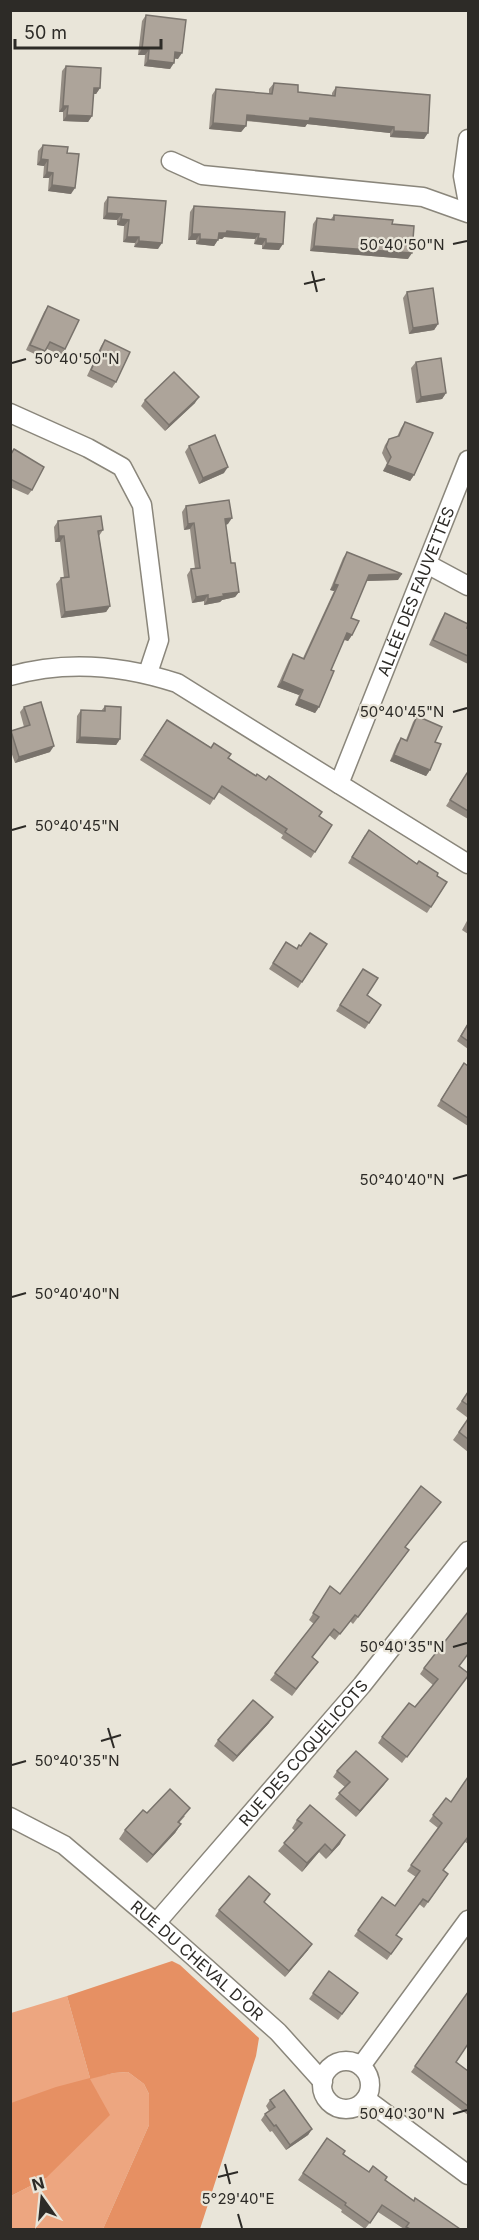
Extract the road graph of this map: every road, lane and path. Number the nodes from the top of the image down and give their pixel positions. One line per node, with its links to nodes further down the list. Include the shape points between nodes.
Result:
1 (468, 139): 3 (street, via 463,176)
2 (171, 161): 4 (street, via 202,175 423,197)
3 (468, 203)
4 (468, 213)
5 (10, 413): 9 (street, via 122,467 142,505 159,640)
6 (468, 460): 7 (street, ALLÉE DES FAUVETTES)
7 (427, 564): 8 (street); 11 (street, ALLÉE DES FAUVETTES)
8 (468, 586)
9 (148, 673): 10 (street, via 88,666 40,668); 11 (street, via 177,683)
10 (10, 676)
11 (339, 784): 12 (street)
12 (468, 864)
13 (468, 1551): 16 (street, RUE DES COQUELICOTS, via 362,1685)
14 (10, 1816): 16 (street, RUE DU CHEVAL D'OR, via 64,1845)
15 (468, 1920): 17 (street)
16 (156, 1923): 18 (street, RUE DU CHEVAL D'OR, via 278,2032)
17 (361, 2066): 18 (street, via 337,2063 327,2070); 19 (street, via 370,2080)
18 (323, 2082): 19 (street, via 325,2096 337,2107 353,2108)
19 (366, 2099): 20 (street)
20 (468, 2175)

